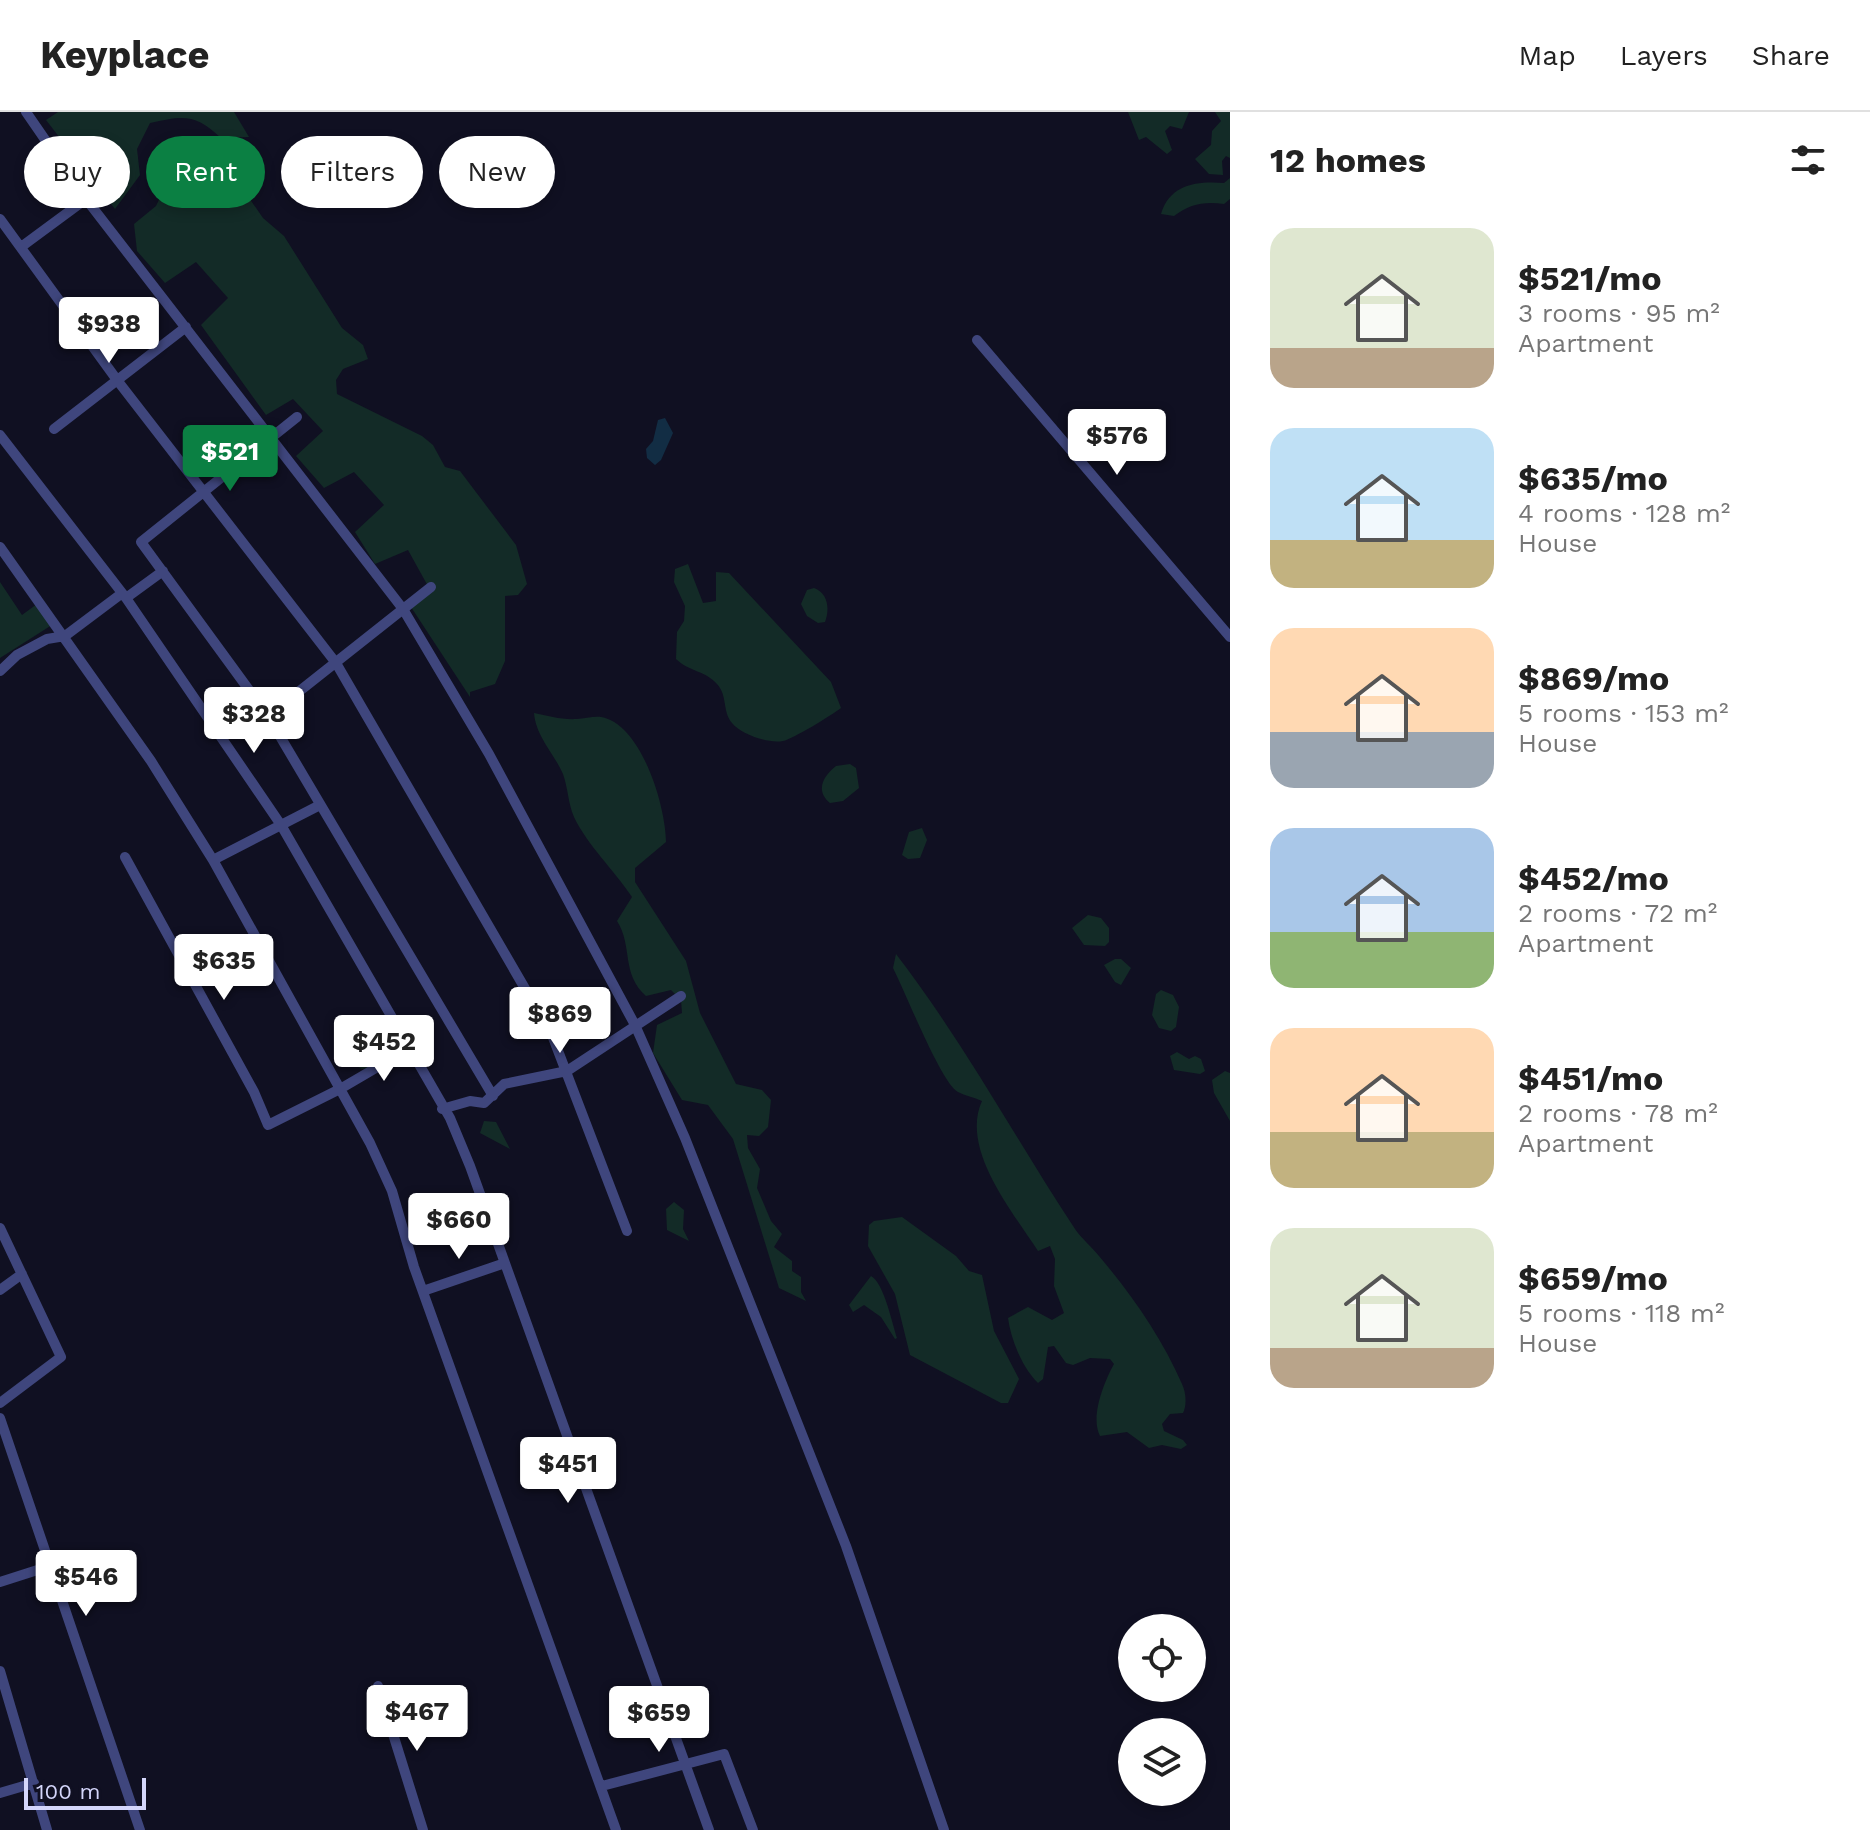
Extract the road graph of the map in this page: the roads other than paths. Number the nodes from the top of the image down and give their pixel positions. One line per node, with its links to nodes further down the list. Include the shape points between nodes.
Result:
1 (26, 112): 2 (street)
2 (43, 136)
3 (74, 208): 6 (street)
4 (93, 208): 7 (street)
5 (0, 219): 6 (street)
6 (21, 247): 9 (street)
7 (186, 327): 9 (street); 13 (street)
8 (977, 340): 21 (street)
9 (117, 380): 11 (street); 14 (street)
10 (297, 417): 13 (street)
11 (54, 429)
12 (0, 435): 18 (street)
13 (270, 438): 14 (street); 19 (street)
14 (203, 492): 16 (street, via 141,542); 22 (street)
15 (0, 547): 20 (street)
16 (163, 571): 18 (street); 24 (street)
17 (431, 587): 19 (street)
18 (124, 596): 20 (street); 26 (street)
19 (403, 609): 22 (street); 30 (street, via 489,754)
20 (65, 636): 23 (street, via 17,655); 28 (street)
21 (1230, 637)
22 (336, 663): 24 (street); 32 (street, via 552,1035)
23 (0, 671)
24 (268, 716): 25 (street)
25 (320, 805): 26 (street); 34 (street)
26 (281, 825): 28 (street); 31 (street)
27 (125, 857): 33 (street, via 268,1125)
28 (213, 860): 33 (street)
29 (681, 996): 30 (street)
30 (635, 1025): 32 (street); 59 (street, via 690,1150 846,1546)
31 (410, 1048): 33 (street); 35 (street)
32 (567, 1071): 34 (street, via 504,1084); 37 (street)
33 (340, 1089): 41 (street, via 392,1191)
34 (493, 1096): 35 (street)
35 (443, 1112): 38 (street, via 470,1166)
36 (0, 1228): 39 (street)
37 (627, 1231)
38 (502, 1264): 41 (street); 48 (street)
39 (22, 1274): 40 (street); 42 (street, via 61,1357)
40 (0, 1290)
41 (423, 1291): 50 (street)
42 (0, 1403)
43 (0, 1418): 44 (street)
44 (50, 1566): 45 (street); 53 (street)
45 (0, 1582)
46 (0, 1671): 49 (street)
47 (378, 1686): 54 (street)
48 (682, 1765): 50 (street); 56 (street); 57 (street); 58 (street, via 724,1754)
49 (34, 1783): 51 (street); 52 (street)
50 (602, 1786): 55 (street)
51 (0, 1793)
52 (47, 1830)
53 (140, 1830)
54 (423, 1830)
55 (616, 1830)
56 (703, 1830)
57 (709, 1830)
58 (753, 1830)
59 (944, 1830)

